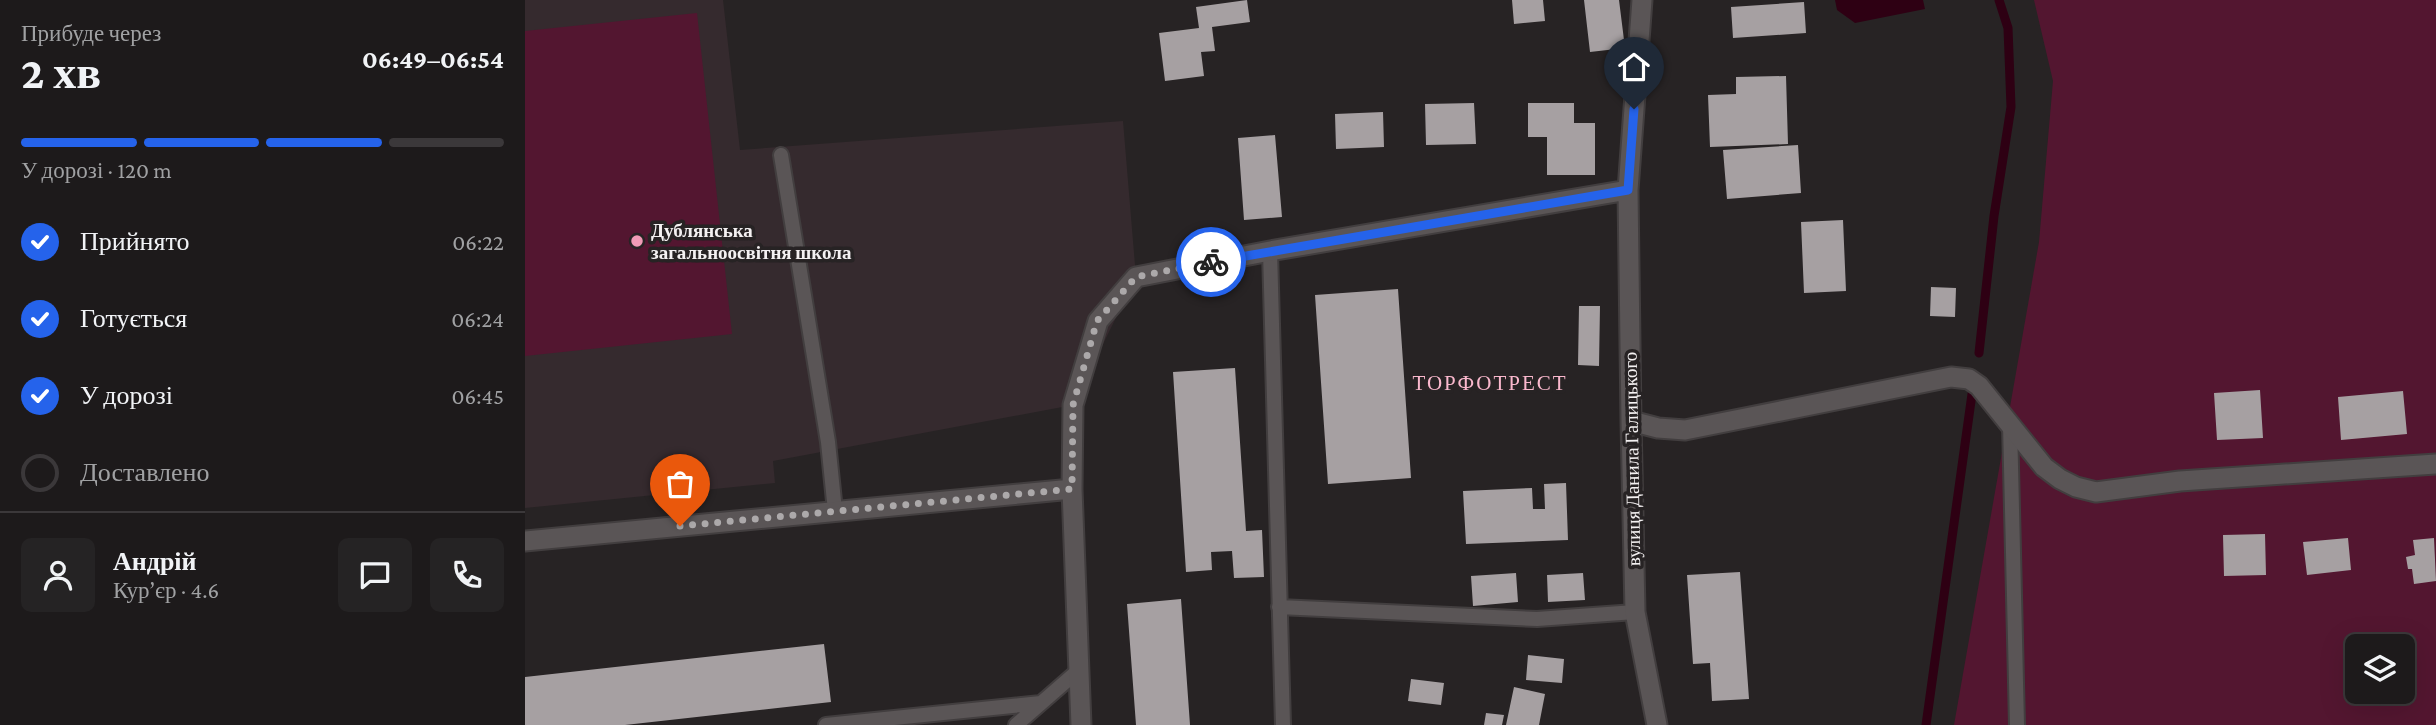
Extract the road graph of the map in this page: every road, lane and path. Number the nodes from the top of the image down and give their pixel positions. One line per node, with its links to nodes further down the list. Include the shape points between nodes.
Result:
1 (1642, 0): 3 (street, вулиця Данила Галицького)
2 (781, 155): 9 (lane)
3 (1628, 190): 4 (street); 5 (street, вулиця Данила Галицького)
4 (1270, 251): 8 (street, via 1136,277 1097,321 1073,405); 11 (lane)
5 (1631, 421): 6 (street, via 1685,429 1951,377 1969,379 1979,386); 12 (street, вулиця Данила Галицького)
6 (2010, 424): 7 (street, via 2044,467 2075,487 2096,492 2180,481); 20 (lane)
7 (2436, 464)
8 (1072, 489): 9 (street); 13 (street)
9 (835, 511): 10 (street)
10 (525, 541)
11 (1279, 607): 12 (lane, via 1537,619); 18 (lane)
12 (1635, 612): 19 (street, вулиця Данила Галицького)
13 (1079, 670): 14 (lane); 17 (street)
14 (1041, 703): 15 (lane); 16 (lane)
15 (826, 725)
16 (1016, 725)
17 (1081, 725)
18 (1283, 725)
19 (1657, 725)
20 (2017, 725)

